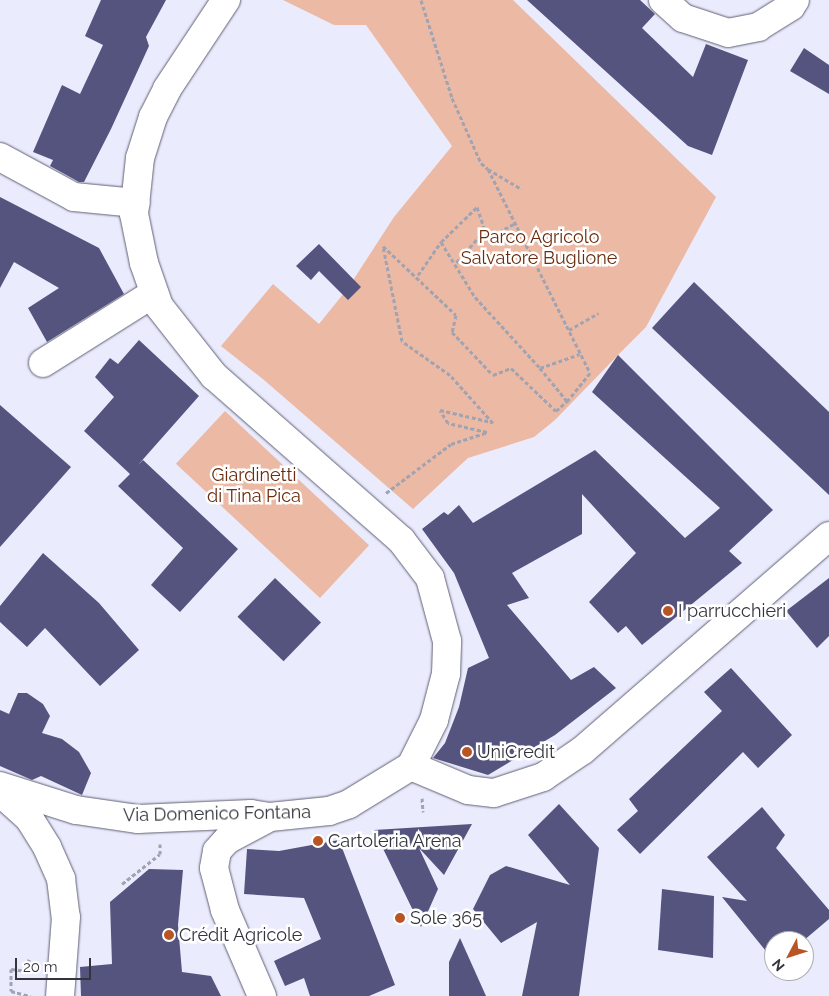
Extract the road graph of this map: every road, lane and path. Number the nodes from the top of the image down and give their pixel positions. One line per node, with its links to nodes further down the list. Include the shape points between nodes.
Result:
1 (226, 0): 8 (street, via 167,89 153,117 140,158)
2 (421, 0): 6 (path, via 452,98 482,163)
3 (663, 0): 4 (street, via 683,18 728,33 758,26 791,6)
4 (795, 0)
5 (0, 157): 8 (street, via 74,197)
6 (488, 169): 7 (path); 9 (path)
7 (521, 189)
8 (136, 203): 14 (street, via 134,214)
9 (514, 224): 10 (path); 16 (path)
10 (493, 235)
11 (441, 242): 12 (path); 12 (path, via 477,207 485,230); 13 (path)
12 (455, 264): 19 (path, via 475,297)
13 (418, 275): 20 (path, via 456,315 452,332 493,375 510,368 556,411); 21 (path, via 383,246 402,341 450,375 493,422 440,410 448,424 487,432 452,444 390,489)
14 (154, 293): 18 (street); 21 (street, via 159,306 214,376)
15 (598, 313): 16 (path)
16 (569, 330): 17 (path)
17 (580, 354): 19 (path); 20 (path, via 590,374)
18 (44, 363)
19 (540, 368): 20 (path)
20 (567, 401)
21 (369, 510): 23 (street, via 401,540 430,578 447,641 446,674 434,720)
22 (829, 536): 23 (street, via 583,750 543,777 494,793 468,790)
23 (411, 766): 28 (street, Via Domenico Fontana, via 349,804 329,811)
24 (0, 786): 28 (street, Via Domenico Fontana, via 76,810 138,819 251,814)
25 (0, 792): 33 (street, via 29,818 61,879 66,917)
26 (423, 793): 27 (path)
27 (423, 812)
28 (270, 817): 34 (street, via 227,840 217,851 214,868 224,910)
29 (160, 837): 30 (path, via 160,854)
30 (122, 884)
31 (30, 959): 32 (path, via 28,971 11,969 10,991)
32 (30, 996)
33 (60, 996)
34 (262, 996)

